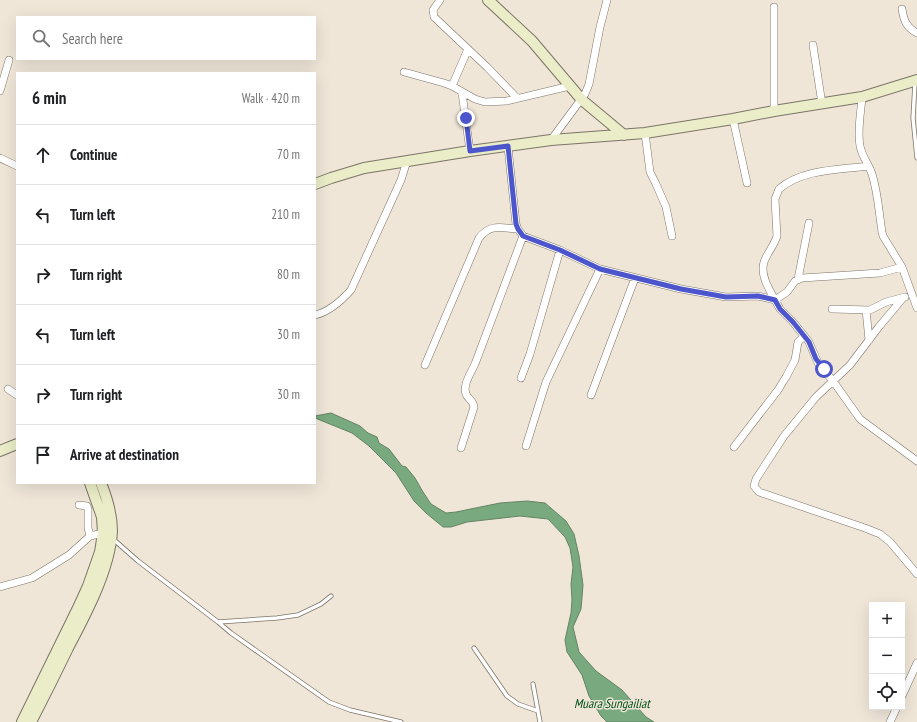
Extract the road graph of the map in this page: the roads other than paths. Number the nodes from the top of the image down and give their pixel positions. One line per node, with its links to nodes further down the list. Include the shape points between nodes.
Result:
1 (440, 0): 8 (street, via 433,10 434,17)
2 (488, 0): 13 (main road, via 532,42)
3 (607, 0): 18 (street, via 589,84)
4 (774, 7): 20 (street)
5 (902, 9): 6 (street, via 904,21)
6 (917, 33)
7 (813, 45): 19 (street)
8 (468, 49): 12 (street); 17 (street)
9 (9, 60): 14 (street)
10 (404, 72): 12 (street)
11 (916, 81): 16 (main road); 28 (lane, via 913,118)
12 (452, 86): 15 (street)
13 (570, 86): 17 (street); 18 (main road)
14 (0, 91)
15 (462, 92): 17 (street, via 485,102); 26 (street)
16 (862, 97): 19 (main road); 31 (street, via 859,137)
17 (517, 98)
18 (582, 100): 23 (main road); 24 (street)
19 (822, 104): 20 (main road)
20 (774, 111): 21 (main road)
21 (733, 120): 22 (main road); 32 (street)
22 (645, 133): 23 (main road); 37 (street, via 650,172 666,207)
23 (624, 135): 24 (main road)
24 (551, 140): 25 (main road)
25 (508, 146): 26 (main road); 35 (street)
26 (470, 151): 29 (main road)
27 (0, 158): 30 (street)
28 (917, 158)
29 (407, 161): 33 (main road, via 364,168); 49 (street, via 401,180 351,290 321,314)
30 (16, 166)
31 (868, 166): 39 (street, via 877,192 883,236); 45 (street, via 820,171 791,181 779,189 775,200 777,236 763,268)
32 (747, 183)
33 (316, 184)
34 (809, 223): 42 (street)
35 (518, 229): 36 (street); 52 (street, via 491,228 479,238)
36 (523, 236): 38 (street); 61 (street, via 466,385 466,393 474,407)
37 (672, 236)
38 (560, 250): 40 (street); 53 (street)
39 (902, 267): 42 (street, via 880,273); 43 (street)
40 (600, 269): 41 (street); 59 (street, via 546,382)
41 (635, 278): 45 (street, via 726,297 758,296); 57 (street)
42 (798, 279): 45 (street, via 787,292)
43 (912, 293): 44 (street); 46 (street)
44 (903, 298): 48 (street); 51 (street)
45 (775, 300): 50 (street)
46 (917, 308)
47 (832, 310): 48 (street)
48 (866, 310): 51 (street)
49 (316, 315)
50 (804, 336): 54 (street, via 818,363); 60 (street, via 798,342 794,360 778,390)
51 (870, 340): 54 (street)
52 (425, 365)
53 (521, 378)
54 (833, 381): 63 (street, via 862,422); 69 (street, via 816,397 784,436 754,486 759,492 880,534)
55 (8, 389): 56 (street)
56 (16, 395)
57 (591, 395)
58 (16, 444): 62 (main road)
59 (526, 446)
60 (734, 447)
61 (461, 448)
62 (0, 451)
63 (917, 461)
64 (90, 484): 67 (main road)
65 (101, 484): 67 (main road, via 110,512)
66 (79, 504): 68 (street, via 88,508)
67 (107, 535): 68 (street); 72 (lane); 79 (main road, via 88,586); 80 (main road, via 99,584)
68 (90, 536): 70 (street, via 69,555 32,578)
69 (917, 574)
70 (0, 587)
71 (331, 596): 72 (lane, via 298,615)
72 (218, 622): 81 (lane, via 329,702 350,710)
73 (474, 648): 78 (lane, via 507,696 518,704)
74 (917, 664): 76 (street)
75 (533, 684): 78 (lane)
76 (905, 690)
77 (896, 710): 83 (street)
78 (538, 711): 82 (lane)
79 (22, 722)
80 (31, 722)
81 (401, 722)
82 (540, 722)
83 (890, 722)

